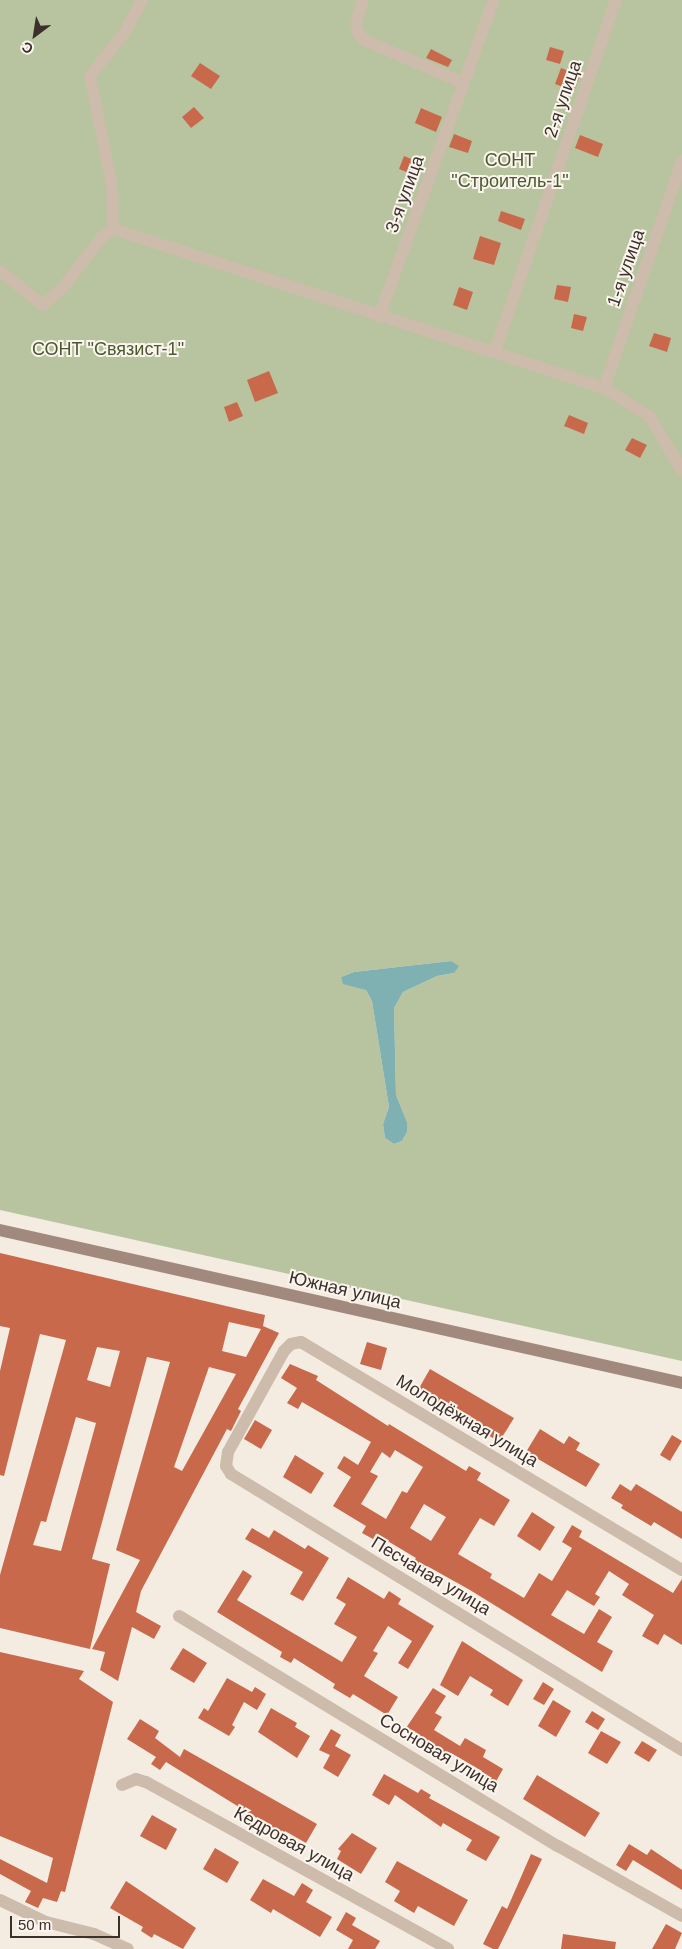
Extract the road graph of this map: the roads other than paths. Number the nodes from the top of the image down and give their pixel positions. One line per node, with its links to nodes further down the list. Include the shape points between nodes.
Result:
1 (142, 0): 7 (street, via 125,32 90,76 112,186)
2 (363, 0): 5 (street, via 356,22 364,40)
3 (494, 0): 5 (street, 3-я улица)
4 (616, 0): 10 (street, 2-я улица)
5 (464, 83): 9 (street, 3-я улица)
6 (682, 161): 11 (street, 1-я улица)
7 (113, 229): 8 (street, via 101,238 65,285 43,305); 9 (street)
8 (0, 271)
9 (378, 317): 10 (street)
10 (495, 351): 11 (street)
11 (604, 388): 12 (street, via 649,416)
12 (682, 470)
13 (0, 1230): 14 (main road, Южная улица)
14 (682, 1383)
15 (256, 1400): 16 (street, Молодёжная улица, via 284,1351 291,1344 301,1342); 18 (street, Песчаная улица, via 228,1452 226,1466 230,1474)
16 (682, 1570)
17 (180, 1616): 21 (street, Сосновая улица, via 558,1846)
18 (682, 1750)
19 (122, 1785): 23 (street, Кедровая улица, via 136,1779 146,1782)
20 (0, 1900): 22 (street, via 46,1922 94,1934)
21 (682, 1916)
22 (128, 1949)
23 (448, 1949)

